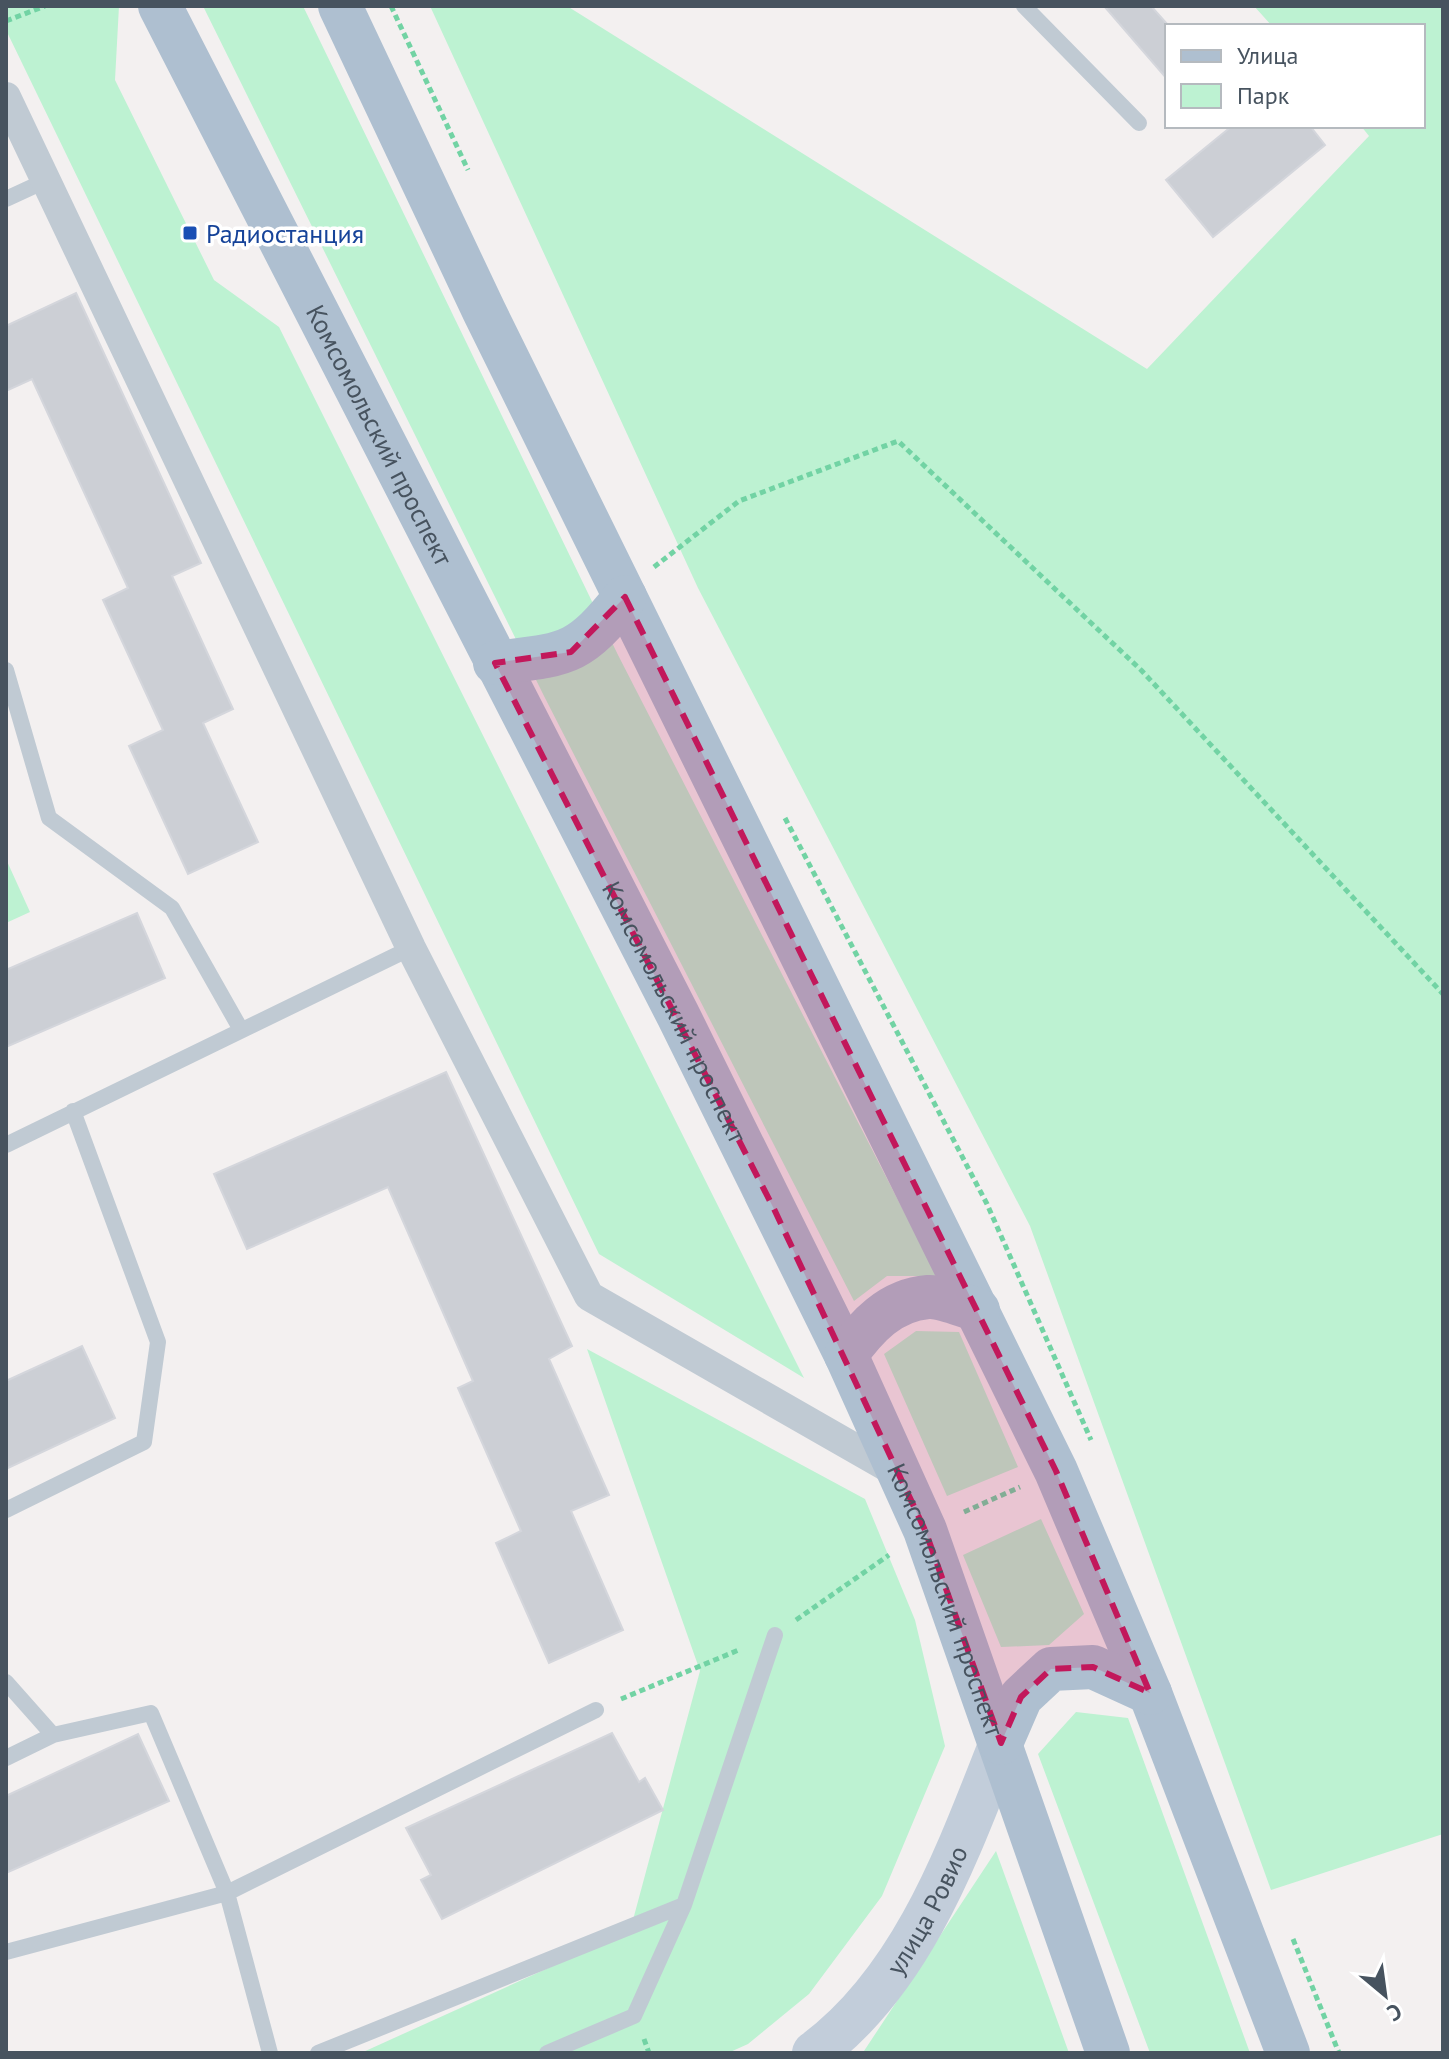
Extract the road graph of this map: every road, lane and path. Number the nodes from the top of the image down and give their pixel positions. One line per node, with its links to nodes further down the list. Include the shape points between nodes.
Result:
1 (45, 6): 5 (path)
2 (160, 6): 11 (main road, Комсомольский проспект)
3 (340, 6): 10 (main road)
4 (1024, 6): 7 (lane)
5 (6, 21)
6 (6, 97): 8 (street)
7 (1139, 123)
8 (45, 181): 9 (lane); 13 (street)
9 (6, 199)
10 (625, 597): 11 (main road, via 600,629 571,652); 14 (path, via 653,567 739,501 898,441 1141,670); 18 (main road)
11 (495, 663): 19 (main road, Комсомольский проспект)
12 (6, 670): 15 (lane, via 49,818 172,908)
13 (411, 948): 15 (lane); 21 (street, via 589,1296)
14 (1443, 994)
15 (240, 1028): 16 (lane)
16 (73, 1111): 17 (lane); 22 (lane, via 158,1342 144,1442)
17 (6, 1145)
18 (978, 1310): 19 (main road, via 929,1297 897,1307 868,1324); 20 (main road)
19 (846, 1355): 21 (main road, Комсомольский проспект)
20 (1056, 1471): 23 (path); 26 (main road)
21 (898, 1473): 23 (main road, Комсомольский проспект)
22 (6, 1510)
23 (925, 1530): 24 (path); 29 (main road, Комсомольский проспект)
24 (775, 1635): 27 (path); 32 (lane)
25 (6, 1682): 28 (lane)
26 (1150, 1693): 29 (main road, via 1093,1667 1051,1669 1021,1697); 39 (main road)
27 (596, 1710): 31 (lane)
28 (53, 1735): 30 (lane); 31 (lane, via 151,1713)
29 (1001, 1743): 37 (main road, улица Ровио, via 928,1913 841,2033); 38 (main road, Комсомольский проспект)
30 (6, 1758)
31 (227, 1893): 33 (lane); 34 (lane)
32 (684, 1905): 35 (lane); 36 (lane, via 634,2016)
33 (6, 1952)
34 (270, 2053)
35 (318, 2053)
36 (547, 2053)
37 (814, 2053)
38 (1108, 2053)
39 (1288, 2053)

